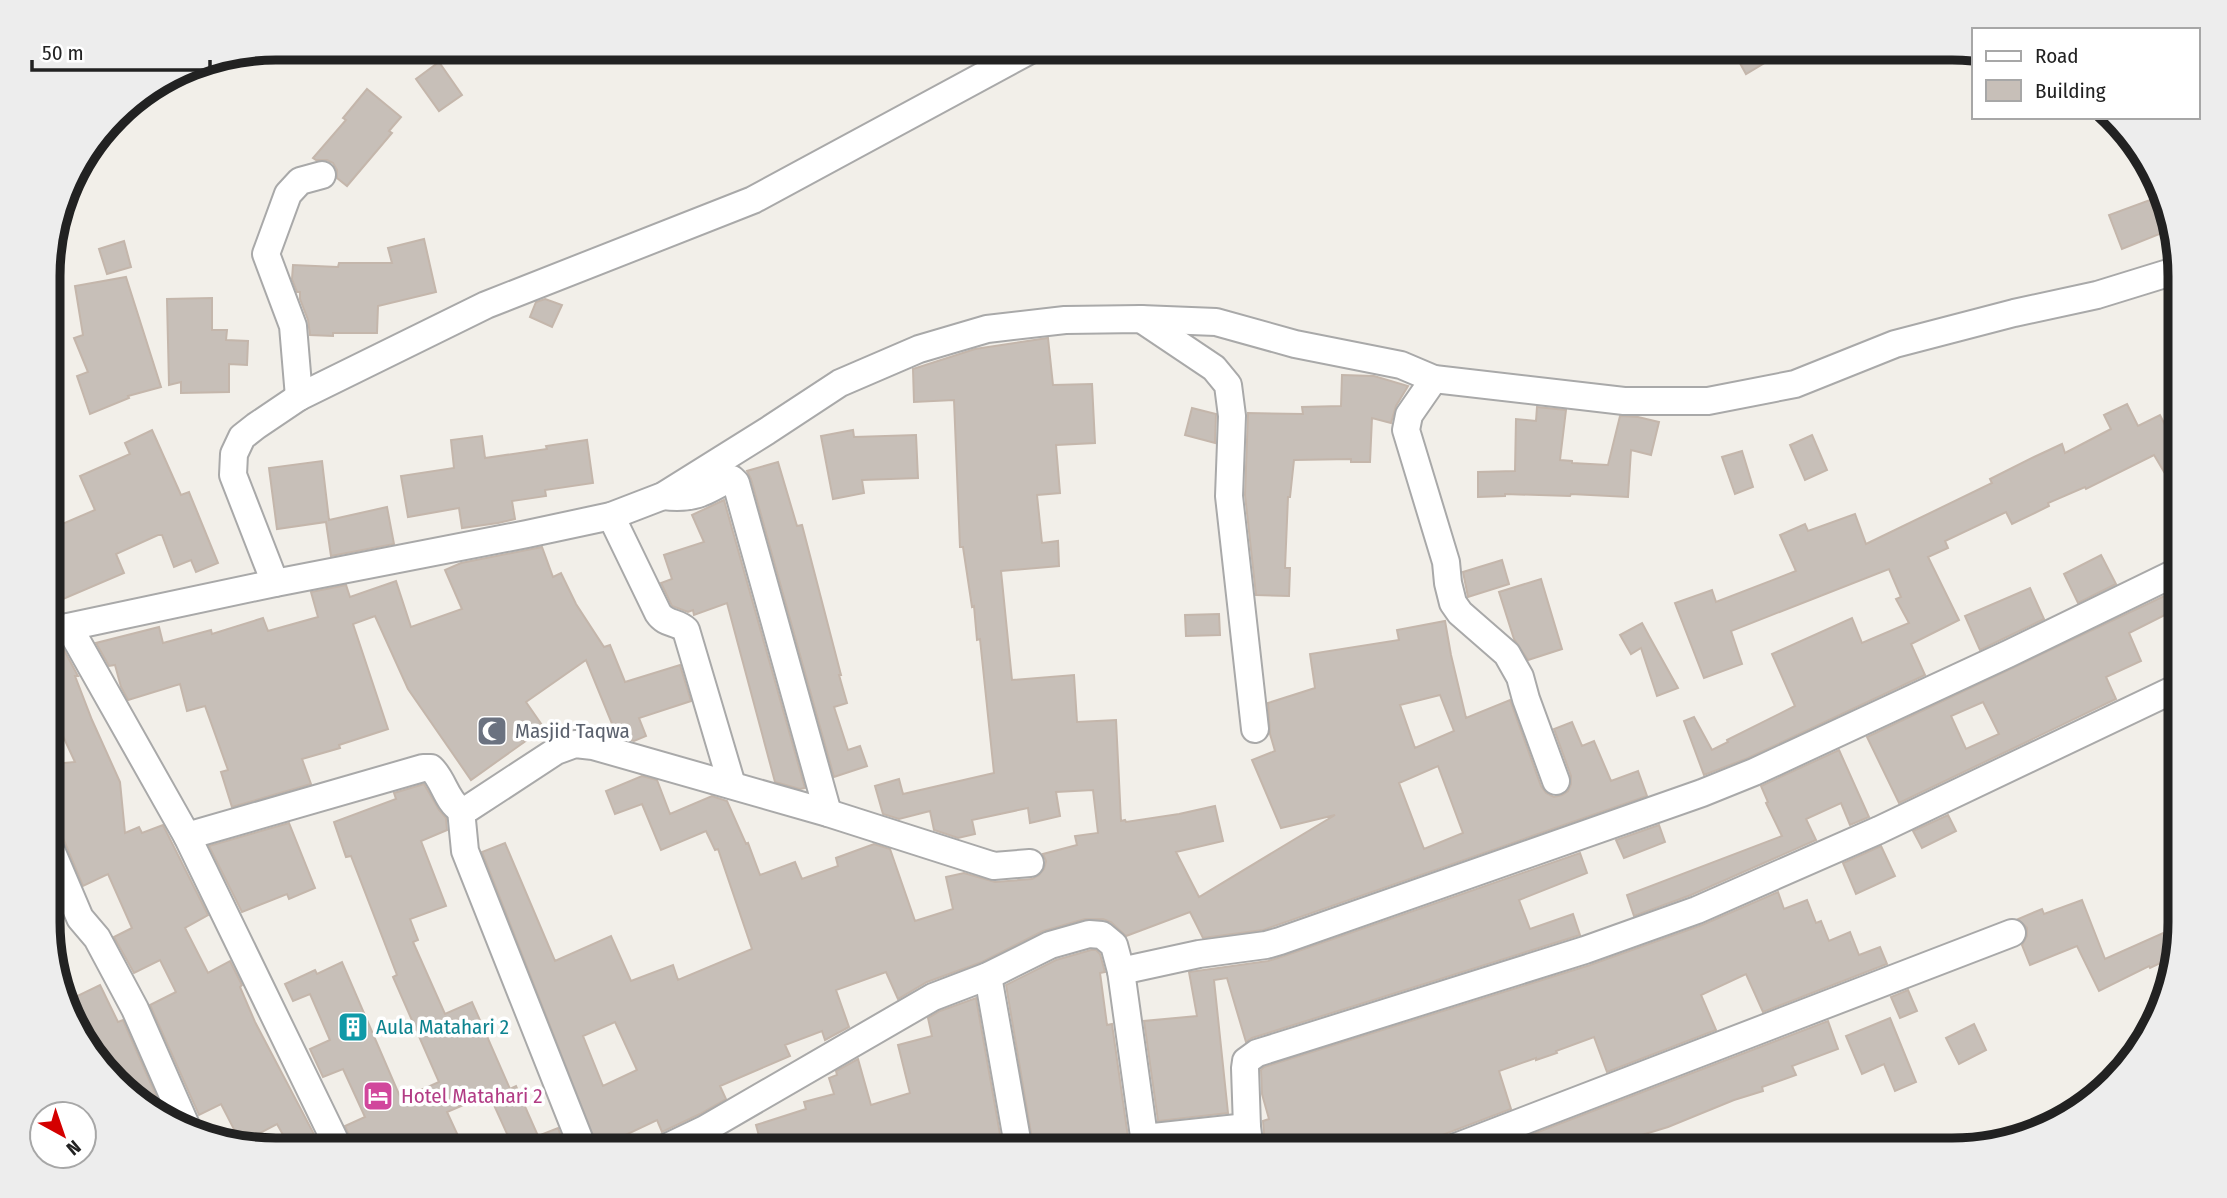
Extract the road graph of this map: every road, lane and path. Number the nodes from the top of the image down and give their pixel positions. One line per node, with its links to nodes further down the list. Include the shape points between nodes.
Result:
1 (1012, 60): 6 (street, via 753,200 511,294)
2 (322, 175): 6 (street, via 300,181 288,194 266,254 293,326)
3 (2168, 273): 5 (street, via 1895,344 1795,384 1708,401 1624,401)
4 (1141, 319): 5 (street, via 1216,322 1295,344 1401,365); 7 (street, via 1065,320 987,329 919,349 840,383); 14 (street, via 1214,368 1228,385 1232,416 1229,496)
5 (1434, 379): 15 (street, via 1409,415 1406,430 1446,562 1453,603 1507,654)
6 (299, 397): 10 (street, via 242,438 234,454 233,475)
7 (663, 496): 8 (street); 18 (street, via 701,495 728,479 736,482)
8 (611, 516): 10 (street); 16 (street, via 658,614 686,630)
9 (2168, 576): 23 (street, via 1804,750 1702,793 1280,941)
10 (275, 583): 11 (street)
11 (60, 629)
12 (60, 631): 19 (street)
13 (2168, 692): 31 (street, via 1879,830 1697,910 1257,1053 1246,1061 1245,1068)
14 (1255, 729)
15 (1556, 781)
16 (732, 785): 17 (street, via 575,744); 18 (street)
17 (461, 810): 19 (street, via 453,806 438,775 423,768); 27 (street, via 465,851)
18 (828, 813): 20 (street, via 994,866)
19 (187, 836): 26 (street)
20 (1030, 863)
21 (60, 871): 25 (street, via 80,918 97,938 135,1009)
22 (2012, 933): 32 (street)
23 (1121, 971): 24 (street, via 1114,945 1102,935 1089,934 1050,945); 30 (street)
24 (988, 976): 28 (street, via 933,997); 29 (street)
25 (182, 1117)
26 (334, 1138)
27 (579, 1138)
28 (686, 1138)
29 (1016, 1138)
30 (1144, 1138)
31 (1248, 1138)
32 (1479, 1138)

